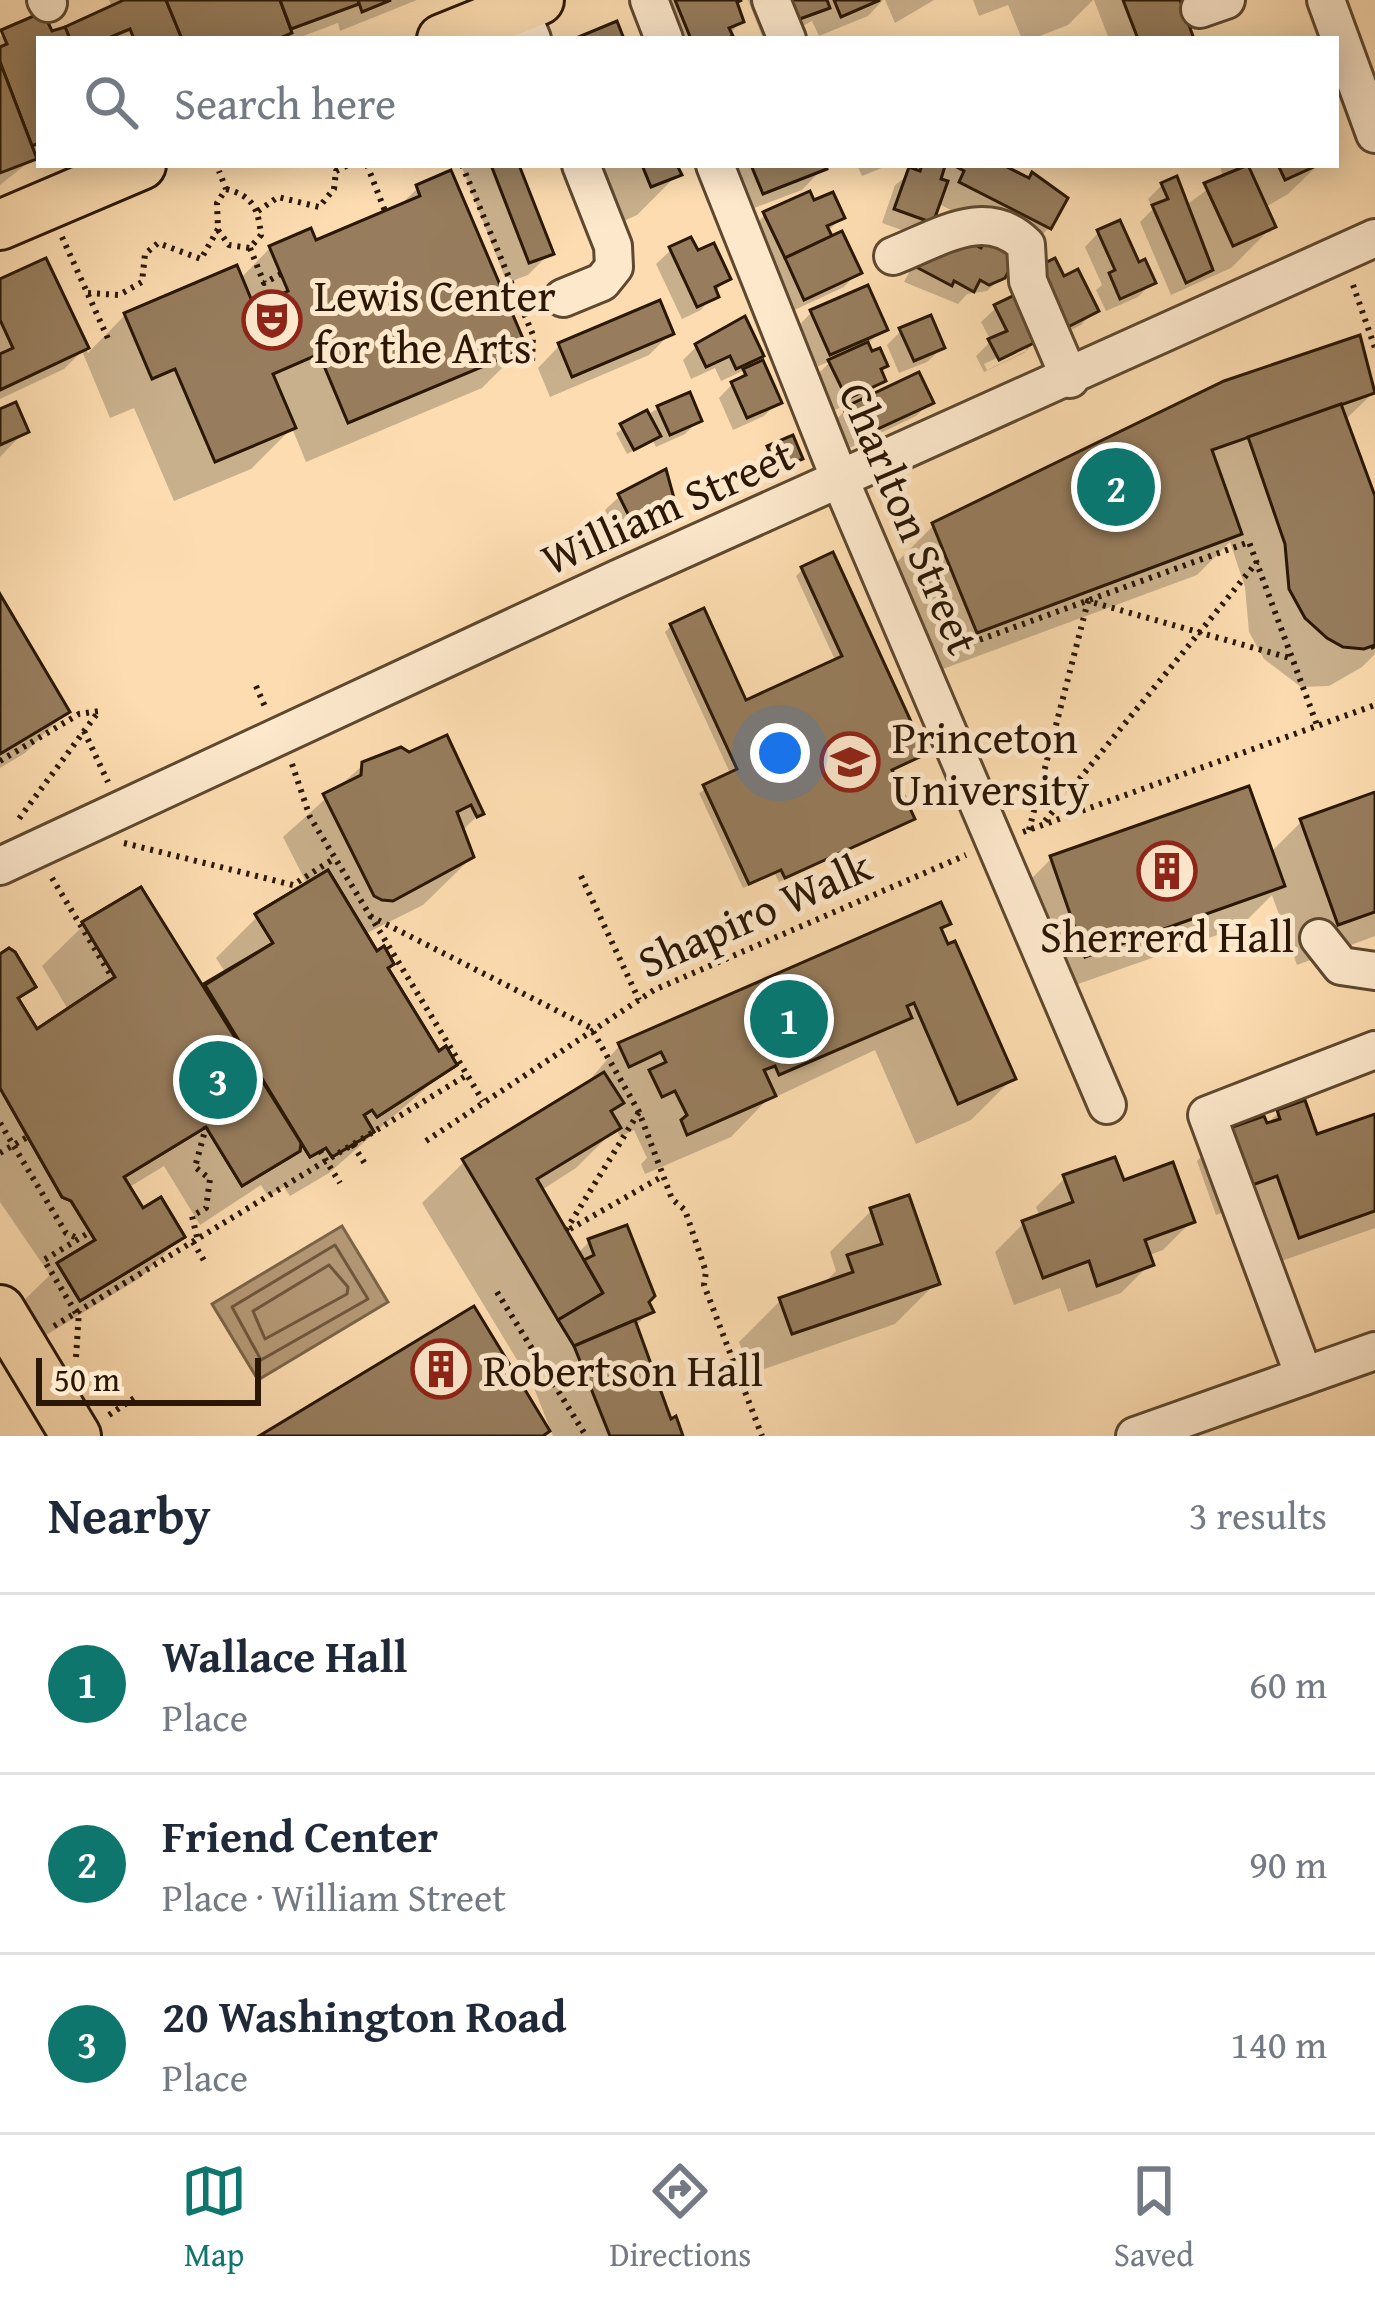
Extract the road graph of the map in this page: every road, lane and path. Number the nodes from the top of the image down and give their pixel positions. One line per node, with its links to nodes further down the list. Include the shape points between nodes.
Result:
1 (649, 0): 6 (street)
2 (771, 0): 7 (street)
3 (1326, 0): 8 (street)
4 (527, 12): 5 (main road)
5 (451, 36)
6 (663, 36)
7 (786, 36)
8 (1361, 52): 9 (street)
9 (1375, 134)
10 (134, 168): 20 (main road)
11 (342, 168): 18 (path, via 319,207 278,197)
12 (368, 168): 19 (path)
13 (463, 168): 32 (path, via 533,335)
14 (582, 168): 29 (street, via 614,268)
15 (716, 168): 34 (street, Charlton Street)
16 (219, 171): 17 (path)
17 (226, 189): 18 (path, via 246,194); 21 (path, via 217,203)
18 (258, 211): 24 (path, via 261,235)
19 (385, 211)
20 (0, 225)
21 (218, 229): 24 (path, via 229,245); 28 (path, via 201,260 158,243 145,254 142,281 119,295)
22 (1375, 238): 33 (street, William Street)
23 (65, 245): 28 (path)
24 (250, 248): 26 (path, via 265,283)
25 (893, 256): 33 (street, via 970,226 992,222 1011,230 1027,245 1028,280)
26 (280, 274)
27 (1349, 275): 31 (path)
28 (88, 293): 30 (path)
29 (563, 298)
30 (110, 343)
31 (1375, 348)
32 (532, 365)
33 (1070, 379): 34 (street, William Street)
34 (841, 482): 39 (street, Charlton Street); 54 (street, William Street)
35 (1257, 562): 36 (path, via 1249,542); 37 (path); 38 (path)
36 (1088, 601): 37 (path); 39 (path); 50 (path)
37 (1199, 633): 38 (path); 48 (path)
38 (1293, 658): 43 (path)
39 (919, 662): 52 (street, Charlton Street)
40 (256, 686): 42 (path)
41 (1375, 705): 43 (path, Shapiro Walk)
42 (266, 709)
43 (1317, 725): 48 (path, Shapiro Walk)
44 (84, 731): 46 (path, via 99,711 79,714); 47 (path); 49 (path)
45 (291, 760): 53 (path, via 310,817)
46 (0, 761)
47 (108, 783)
48 (1043, 824): 50 (path, Shapiro Walk)
49 (11, 829)
50 (1029, 830): 52 (path, Shapiro Walk)
51 (120, 842): 53 (path, via 293,885)
52 (994, 844): 61 (path, Shapiro Walk); 66 (street, Charlton Street)
53 (335, 858): 57 (path)
54 (0, 866)
55 (50, 875): 60 (path)
56 (581, 876): 61 (path)
57 (370, 916): 62 (path); 64 (path)
58 (1319, 938): 59 (street, via 1341,966)
59 (1375, 971)
60 (112, 979)
61 (639, 1000): 62 (path, Shapiro Walk)
62 (591, 1028): 65 (path, Shapiro Walk); 67 (path)
63 (1375, 1050): 88 (street, via 1207,1115)
64 (467, 1076): 65 (path); 81 (path)
65 (483, 1102): 71 (path, Shapiro Walk)
66 (1107, 1106)
67 (639, 1112): 77 (path); 77 (path, via 566,1230)
68 (0, 1123): 72 (path)
69 (206, 1127): 81 (path, via 195,1167 210,1179 206,1208 192,1216)
70 (29, 1136): 72 (path)
71 (426, 1141)
72 (13, 1144): 75 (path); 80 (path, via 67,1233)
73 (353, 1145): 76 (path)
74 (320, 1151): 78 (path, bridge)
75 (0, 1153)
76 (367, 1167)
77 (663, 1176): 93 (path, via 685,1210 704,1285)
78 (340, 1183)
79 (89, 1232): 80 (path)
80 (79, 1239): 85 (path, via 44,1260)
81 (195, 1240): 82 (path); 85 (path)
82 (206, 1264)
83 (497, 1292): 92 (path)
84 (0, 1310): 91 (main road)
85 (77, 1312): 86 (path); 89 (path)
86 (46, 1331)
87 (1375, 1351): 88 (street)
88 (1304, 1376): 94 (street)
89 (75, 1379)
90 (136, 1397): 91 (path)
91 (88, 1429)
92 (586, 1436)
93 (762, 1436)
94 (1135, 1436)

